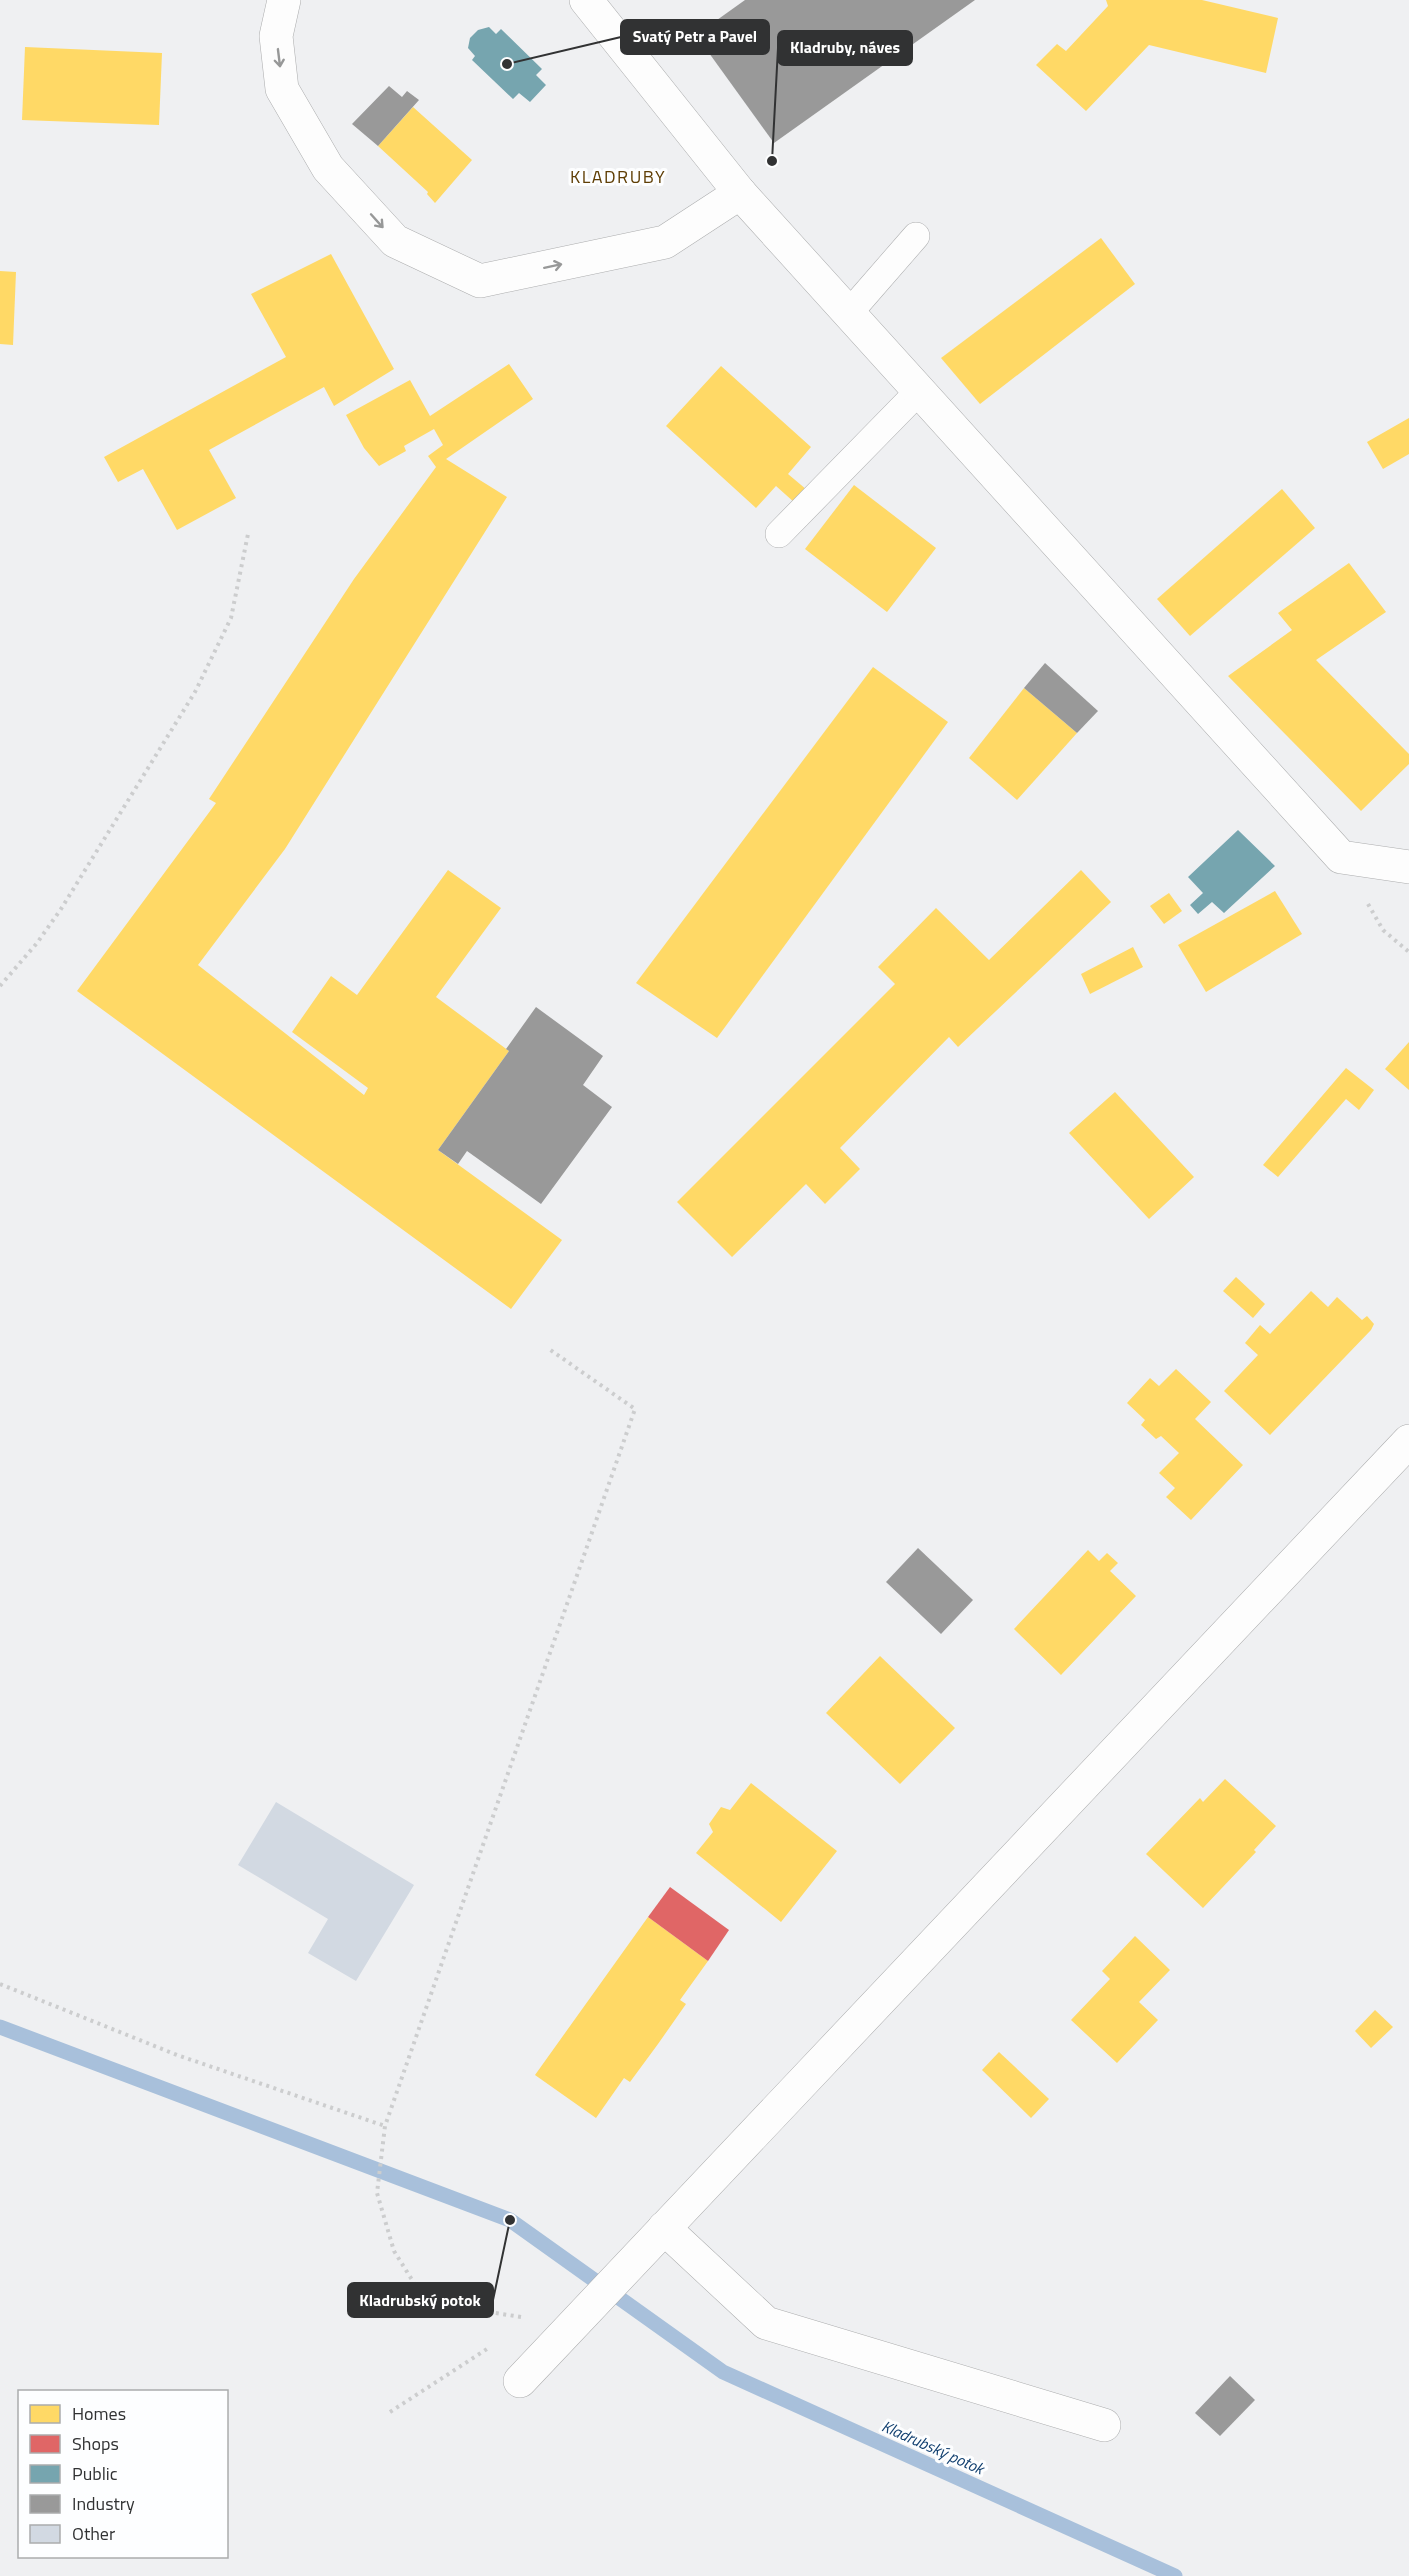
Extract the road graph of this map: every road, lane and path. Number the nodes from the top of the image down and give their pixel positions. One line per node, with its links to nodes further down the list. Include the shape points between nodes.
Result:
1 (284, 0): 3 (street, one-way to 3, via 276,36 282,89 328,168 395,241 480,281 665,242)
2 (586, 0): 3 (street)
3 (740, 193): 5 (street)
4 (916, 236): 5 (lane)
5 (849, 313): 6 (street)
6 (919, 391): 8 (lane); 9 (street, via 1341,857)
7 (248, 534): 10 (path, via 231,618 195,692 61,909)
8 (779, 534)
9 (1409, 867)
10 (0, 986)
11 (549, 1349): 14 (path, via 635,1409)
12 (1409, 1441): 15 (street)
13 (0, 1984): 14 (path, via 177,2055)
14 (385, 2126): 16 (path, via 378,2193 394,2251 418,2291 470,2309 534,2319)
15 (664, 2228): 16 (street); 20 (street, via 766,2323)
16 (563, 2335): 18 (street)
17 (495, 2344): 19 (path)
18 (520, 2381)
19 (390, 2412)
20 (1104, 2425)

